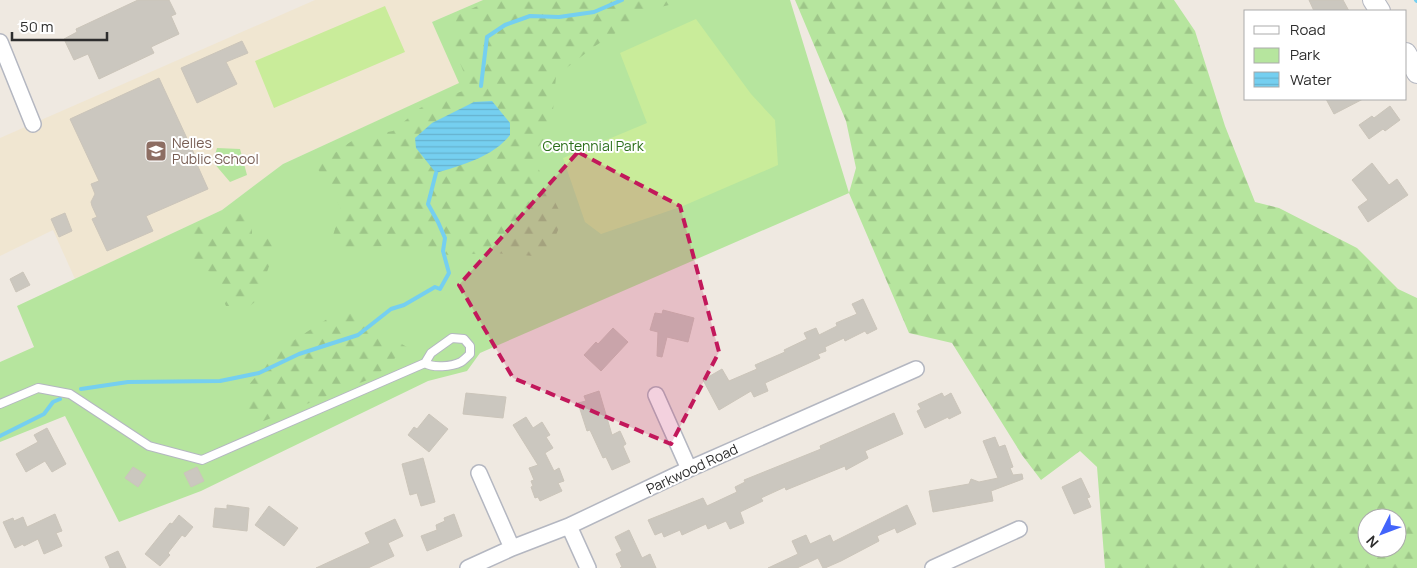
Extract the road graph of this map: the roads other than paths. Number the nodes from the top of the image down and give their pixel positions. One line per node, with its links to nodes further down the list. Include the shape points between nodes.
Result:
1 (0, 42): 4 (street)
2 (1407, 55): 3 (main road)
3 (1417, 73)
4 (33, 124)
5 (425, 363): 5 (lane, via 430,366 460,362 470,354 470,346 464,339 452,338 431,353); 8 (lane, via 202,460 149,446 70,394 38,388)
6 (916, 369): 9 (street, Parkwood Road)
7 (656, 396): 9 (street)
8 (0, 404)
9 (689, 470): 11 (street, Parkwood Road)
10 (479, 473): 13 (street)
11 (570, 526): 13 (street, Parkwood Road); 15 (street)
12 (1019, 529): 16 (street)
13 (512, 548): 14 (street, Parkwood Road)
14 (468, 568)
15 (588, 568)
16 (934, 568)

